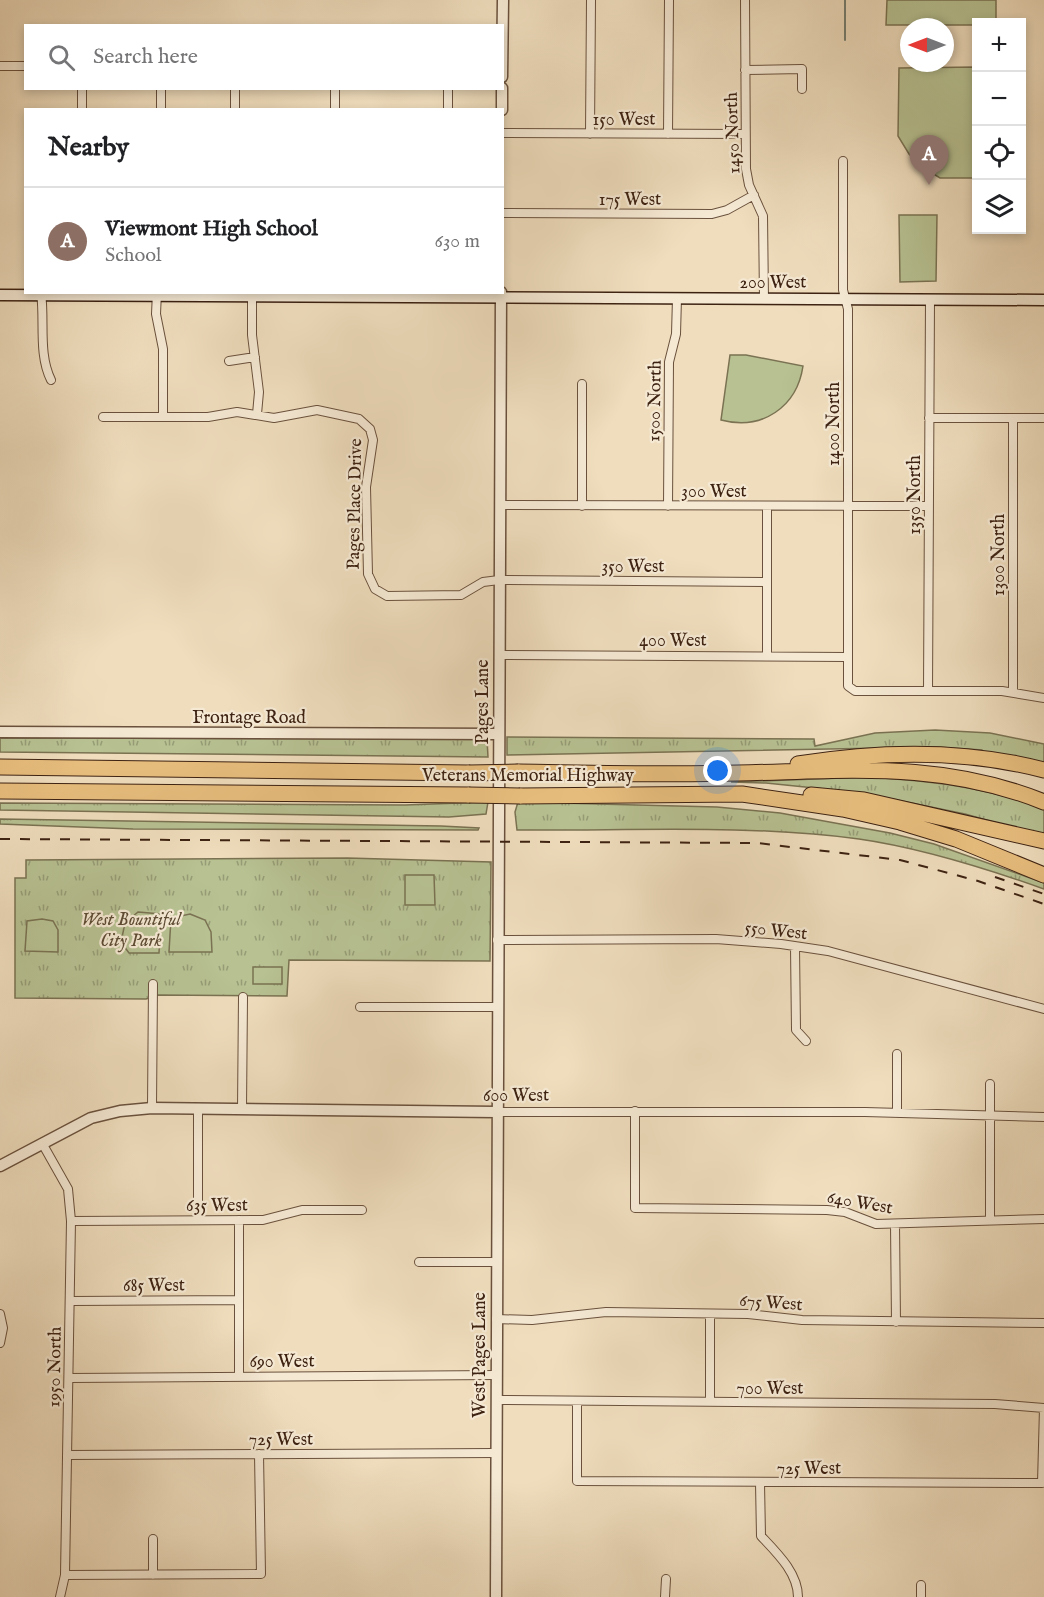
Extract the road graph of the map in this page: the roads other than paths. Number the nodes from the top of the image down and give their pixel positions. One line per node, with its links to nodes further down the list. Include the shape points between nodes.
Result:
1 (503, 0): 5 (street)
2 (591, 0): 23 (street)
3 (669, 0): 24 (street)
4 (745, 0): 8 (street, 1450 North)
5 (503, 24)
6 (0, 66): 7 (street)
7 (24, 66)
8 (745, 70): 9 (street, via 802,69); 25 (street, 1450 North)
9 (802, 89)
10 (82, 90): 16 (street)
11 (161, 90): 17 (street)
12 (235, 90): 18 (street)
13 (335, 90): 19 (street)
14 (448, 90): 20 (street)
15 (502, 90): 21 (street)
16 (82, 108)
17 (161, 108)
18 (235, 108)
19 (335, 108)
20 (448, 108)
21 (502, 108)
22 (504, 134): 23 (street, 150 West)
23 (590, 134): 24 (street, 150 West)
24 (668, 134): 25 (street, 150 West)
25 (746, 134): 27 (street, 1450 North, via 746,175)
26 (843, 160): 38 (street, 1400 North)
27 (754, 195): 28 (street, 175 West, via 712,214); 37 (street, 1450 North, via 763,222)
28 (504, 213)
29 (41, 294): 30 (street); 34 (street); 43 (street, via 43,364)
30 (157, 294): 31 (street); 47 (street, via 156,312 163,344)
31 (252, 294): 32 (street); 41 (street)
32 (331, 294): 33 (street)
33 (406, 294): 35 (street, 200 West)
34 (0, 295)
35 (501, 295): 36 (street, 200 West); 51 (street, Pages Lane)
36 (676, 298): 37 (street, 200 West); 53 (street, 1500 North, via 676,334 669,362)
37 (764, 299): 38 (street, 200 West)
38 (846, 299): 39 (street, 200 West); 55 (street, 1400 North)
39 (930, 300): 40 (street, 200 West); 48 (street, 1350 North)
40 (1044, 300)
41 (255, 357): 42 (street); 45 (street, via 260,392)
42 (229, 361)
43 (51, 380)
44 (582, 384): 52 (street)
45 (257, 414): 47 (street, Pages Place Drive); 57 (street, Pages Place Drive, via 280,417 322,410 357,418 370,429 373,444 367,480 367,568 369,582 375,589 387,596 456,595 465,594 483,582)
46 (103, 417): 47 (street, Pages Place Drive)
47 (163, 417)
48 (929, 418): 49 (street); 56 (street, 1350 North)
49 (1013, 418): 50 (street); 63 (street, 1300 North)
50 (1044, 418)
51 (500, 505): 52 (street, 300 West); 57 (street, Pages Lane)
52 (582, 506): 53 (street, 300 West)
53 (668, 506): 54 (street, 300 West)
54 (767, 506): 55 (street, 300 West); 58 (street)
55 (848, 506): 56 (street, 300 West); 61 (street, 1400 North)
56 (929, 506): 62 (street, 1350 North)
57 (499, 580): 58 (street, 350 West); 59 (street, Pages Lane)
58 (767, 582): 60 (street)
59 (499, 656): 60 (street, 400 West); 66 (street, Pages Lane)
60 (767, 657): 61 (street, 400 West)
61 (847, 657): 62 (street, 1400 North, via 849,688)
62 (928, 691): 63 (street)
63 (1013, 692): 64 (street)
64 (1044, 698)
65 (0, 732): 66 (street, Frontage Road)
66 (498, 734): 75 (street, Pages Lane)
67 (0, 767): 69 (highway, Veterans Memorial Highway, bridge)
68 (1044, 770): 69 (highway, via 979,758 905,754 830,759)
69 (735, 774): 72 (highway, Veterans Memorial Highway, via 899,769 990,783)
70 (0, 790): 71 (highway, Veterans Memorial Highway, bridge, via 520,796)
71 (742, 794): 73 (highway, via 864,800); 74 (highway, Veterans Memorial Highway, via 900,822 957,839)
72 (1044, 802)
73 (1044, 841)
74 (1044, 874)
75 (497, 940): 76 (street, 550 West, via 716,939); 80 (street, Pages Lane)
76 (795, 947): 81 (street, 550 West, via 828,951); 82 (street, via 796,1030)
77 (153, 984): 85 (street)
78 (243, 997): 87 (street)
79 (360, 1007): 80 (street)
80 (497, 1007): 89 (street, Pages Lane)
81 (1044, 1009)
82 (806, 1041)
83 (897, 1054): 90 (street)
84 (990, 1084): 92 (street)
85 (152, 1108): 86 (street, 600 West); 93 (street, 600 West, via 91,1118)
86 (198, 1109): 87 (street, 600 West); 98 (street)
87 (242, 1109): 89 (street, 600 West)
88 (635, 1111): 89 (street, 600 West); 90 (street, 600 West); 101 (street, 640 West, via 635,1208 827,1210 845,1212 876,1224)
89 (496, 1112): 103 (street, West Pages Lane)
90 (897, 1113): 92 (street, 600 West)
91 (1044, 1117): 92 (street, 600 West)
92 (991, 1118): 96 (street)
93 (42, 1143): 94 (street, 600 West); 100 (street, 1950 North, via 68,1189)
94 (0, 1166)
95 (362, 1210): 99 (street, 635 West, via 302,1210 263,1220)
96 (990, 1219): 97 (street, 640 West); 101 (street, 640 West)
97 (1044, 1219)
98 (198, 1220): 99 (street, 635 West); 100 (street, 635 West)
99 (239, 1220): 104 (street)
100 (71, 1221): 105 (street, 1950 North)
101 (896, 1224): 109 (street)
102 (418, 1262): 103 (street)
103 (496, 1262): 108 (street, West Pages Lane)
104 (238, 1300): 105 (street, 685 West); 113 (street)
105 (71, 1301): 114 (street, 1950 North)
106 (0, 1314): 111 (street)
107 (710, 1314): 108 (street, 675 West, via 606,1312 532,1320); 109 (street, 675 West); 117 (street)
108 (496, 1319): 112 (street, West Pages Lane)
109 (896, 1322): 110 (street, 675 West)
110 (1044, 1323)
111 (0, 1343)
112 (496, 1375): 113 (street, 690 West); 115 (street, West Pages Lane)
113 (239, 1376): 114 (street, 690 West)
114 (69, 1378): 121 (street, 1950 North)
115 (496, 1400): 116 (street, 700 West); 119 (street, West Pages Lane)
116 (577, 1402): 117 (street, 700 West); 122 (street, 725 West, via 577,1481)
117 (710, 1402): 118 (street, 700 West, via 995,1404)
118 (1044, 1408): 122 (street, 725 West, via 1042,1484)
119 (495, 1453): 120 (street, 725 West); 129 (street, West Pages Lane)
120 (259, 1454): 121 (street, 725 West); 125 (street, via 261,1574)
121 (67, 1455): 124 (street, 1950 North)
122 (760, 1483): 131 (street, via 761,1536 782,1558 798,1586)
123 (153, 1539): 125 (street)
124 (65, 1575): 125 (street); 128 (street, 1950 North)
125 (153, 1575)
126 (666, 1579): 130 (street)
127 (921, 1585): 132 (street)
128 (60, 1597)
129 (496, 1597)
130 (665, 1597)
131 (798, 1597)
132 (921, 1597)

